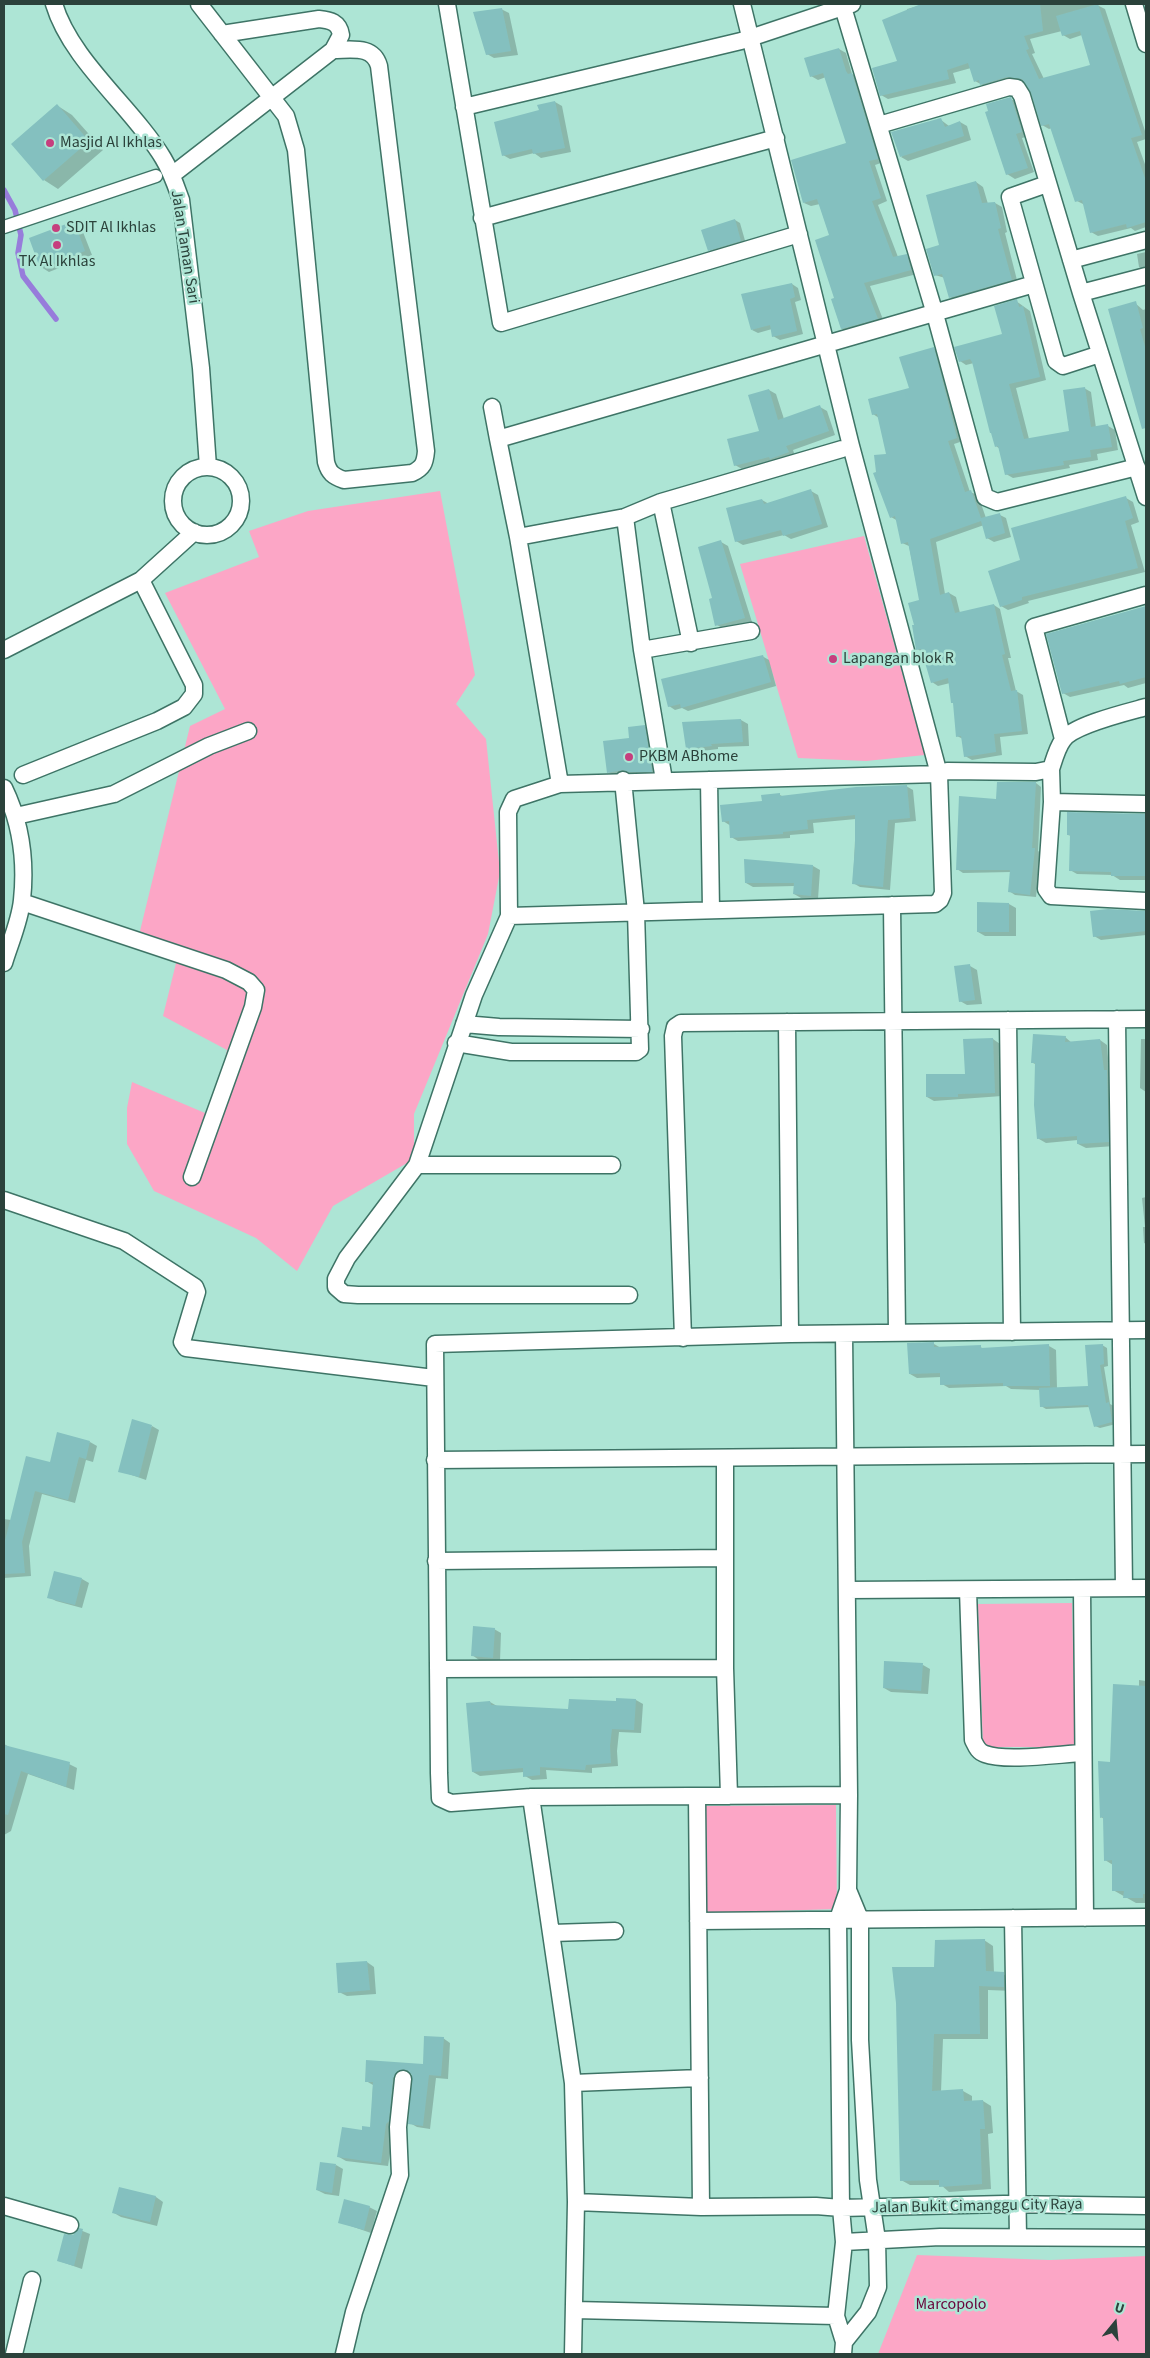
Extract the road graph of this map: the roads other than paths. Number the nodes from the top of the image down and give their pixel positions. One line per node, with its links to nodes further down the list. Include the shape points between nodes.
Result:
1 (54, 4): 15 (street, Jalan Taman Sari, via 75,44 162,157)
2 (199, 4): 7 (street)
3 (447, 4): 12 (street)
4 (742, 4): 8 (street)
5 (1134, 4): 9 (street)
6 (845, 5): 8 (street); 13 (street)
7 (222, 34): 10 (street, via 326,20 337,24 340,29 340,39); 11 (street)
8 (752, 37): 12 (street); 14 (street)
9 (1146, 44)
10 (334, 50): 11 (street); 11 (street, via 365,50 377,58 379,66 426,451 426,461 421,469 412,473 344,480 328,471 296,150 286,116)
11 (274, 98): 15 (street)
12 (464, 107): 17 (street)
13 (879, 125): 16 (street, via 1009,87 1017,88); 25 (street)
14 (776, 138): 17 (street); 19 (street)
15 (164, 176): 18 (street); 31 (street, Jalan Taman Sari, via 181,200 201,368)
16 (1047, 184): 21 (street); 23 (street, via 1010,197)
17 (482, 218): 19 (street, via 501,324)
18 (7, 226)
19 (799, 234): 26 (street)
20 (1146, 240): 21 (street)
21 (1071, 260): 24 (street)
22 (1146, 276): 24 (street)
23 (1034, 284): 25 (street); 27 (street, via 1058,363 1063,366)
24 (1080, 293): 27 (street)
25 (935, 314): 26 (street); 32 (street, via 985,497 996,502)
26 (826, 343): 29 (street); 48 (street)
27 (1100, 354): 32 (street)
28 (492, 407): 29 (street)
29 (498, 439): 37 (street)
30 (842, 449): 34 (street)
31 (208, 467): 36 (street, via 196,468 186,474 173,493 177,517); 36 (street, via 232,477 239,488 241,501 231,525 207,535)
32 (1137, 467): 33 (street)
33 (1146, 497)
34 (661, 502): 35 (street); 41 (street)
35 (625, 517): 37 (street); 43 (street)
36 (194, 532): 38 (street)
37 (518, 537): 53 (street)
38 (141, 580): 42 (street); 49 (street, via 194,686 190,701 157,721)
39 (1146, 595): 46 (street, via 1034,627)
40 (751, 631): 41 (street)
41 (691, 643): 43 (street)
42 (4, 650)
43 (642, 650): 51 (street)
44 (1146, 707): 46 (street, via 1106,718)
45 (248, 731): 57 (street, via 209,746 114,794)
46 (1063, 739): 47 (street)
47 (1051, 769): 48 (street, via 1036,772 947,771); 55 (street)
48 (939, 774): 52 (street); 60 (street, via 940,900 935,904)
49 (23, 775)
50 (623, 780): 51 (street); 53 (street); 62 (street)
51 (664, 780): 52 (street)
52 (709, 780): 61 (street)
53 (560, 784): 63 (street, via 520,796 509,805)
54 (4, 788): 57 (street)
55 (1052, 802): 56 (street); 58 (street, via 1046,889 1052,896)
56 (1146, 804)
57 (16, 816): 59 (street, via 22,861)
58 (1146, 901)
59 (22, 902): 64 (street); 75 (street, via 226,970 249,982 256,990 253,1007)
60 (892, 905): 61 (street); 68 (street)
61 (711, 910): 62 (street)
62 (636, 912): 63 (street); 71 (street)
63 (509, 916): 70 (street)
64 (4, 963)
65 (1117, 1019): 66 (street); 67 (street); 80 (street)
66 (1146, 1019)
67 (1008, 1020): 68 (street); 79 (street)
68 (894, 1021): 69 (street); 81 (street)
69 (787, 1022): 82 (street); 84 (street, via 681,1023 675,1027 672,1036)
70 (464, 1024): 71 (street); 72 (street)
71 (641, 1029): 72 (street, via 641,1046 636,1052 511,1052)
72 (456, 1043): 73 (street)
73 (417, 1165): 74 (street); 77 (street, via 340,1268 336,1287 340,1291 358,1295)
74 (612, 1165)
75 (192, 1177)
76 (4, 1200): 85 (street, via 124,1240 195,1288 197,1292 182,1342 186,1348)
77 (629, 1295)
78 (1146, 1330): 80 (street)
79 (1012, 1332): 80 (street); 81 (street)
80 (1121, 1332): 87 (street)
81 (897, 1333): 83 (street)
82 (790, 1334): 83 (street); 84 (street)
83 (844, 1334): 88 (street)
84 (683, 1338): 85 (street, via 435,1344)
85 (434, 1378): 90 (street)
86 (1146, 1454): 87 (street)
87 (1122, 1455): 88 (street); 93 (street)
88 (845, 1457): 89 (street); 96 (street)
89 (725, 1458): 90 (street); 91 (street)
90 (435, 1460): 92 (street)
91 (724, 1558): 92 (street); 98 (street)
92 (436, 1561): 99 (street)
93 (1124, 1588): 94 (street); 95 (street)
94 (1146, 1588)
95 (1082, 1589): 97 (street); 100 (street)
96 (847, 1590): 97 (street); 101 (street)
97 (968, 1590): 100 (street, via 973,1740 978,1750 986,1755 1003,1757)
98 (725, 1668): 99 (street); 103 (street)
99 (438, 1669): 104 (street, via 440,1798 451,1803)
100 (1083, 1753): 108 (street)
101 (849, 1795): 103 (street); 105 (street)
102 (697, 1796): 103 (street); 104 (street); 111 (street)
103 (729, 1796)
104 (531, 1797): 113 (street)
105 (848, 1890): 109 (street); 110 (street)
106 (1146, 1917): 108 (street)
107 (1013, 1918): 108 (street); 109 (street); 119 (street)
108 (1086, 1918)
109 (860, 1919): 110 (street); 123 (street, via 860,2040)
110 (838, 1920): 111 (street); 122 (street)
111 (698, 1921): 114 (street)
112 (615, 1931): 113 (street)
113 (552, 1933): 116 (street)
114 (700, 2078): 116 (street); 121 (street)
115 (403, 2079): 134 (street, via 398,2127 400,2176 354,2312)
116 (573, 2083): 117 (street)
117 (576, 2202): 121 (street, Jalan Bukit Cimanggu City Raya); 130 (street)
118 (4, 2206): 124 (street)
119 (1017, 2206): 120 (street, Jalan Bukit Cimanggu City Raya); 123 (street, Jalan Bukit Cimanggu City Raya); 125 (street)
120 (1146, 2206)
121 (701, 2207): 122 (street, Jalan Bukit Cimanggu City Raya)
122 (841, 2208): 123 (street, Jalan Bukit Cimanggu City Raya); 128 (street)
123 (872, 2208): 127 (street)
124 (70, 2225)
125 (1018, 2237): 126 (street, Jalan Bukit Cimanggu City Raya); 127 (street, Jalan Bukit Cimanggu City Raya)
126 (1146, 2238)
127 (877, 2240): 128 (street, Jalan Bukit Cimanggu City Raya); 132 (street, via 878,2287 868,2312)
128 (844, 2242): 131 (street)
129 (32, 2280): 133 (street)
130 (574, 2310): 131 (street); 135 (street)
131 (836, 2316): 132 (street)
132 (843, 2348)
133 (14, 2354)
134 (344, 2354)
135 (573, 2354)

